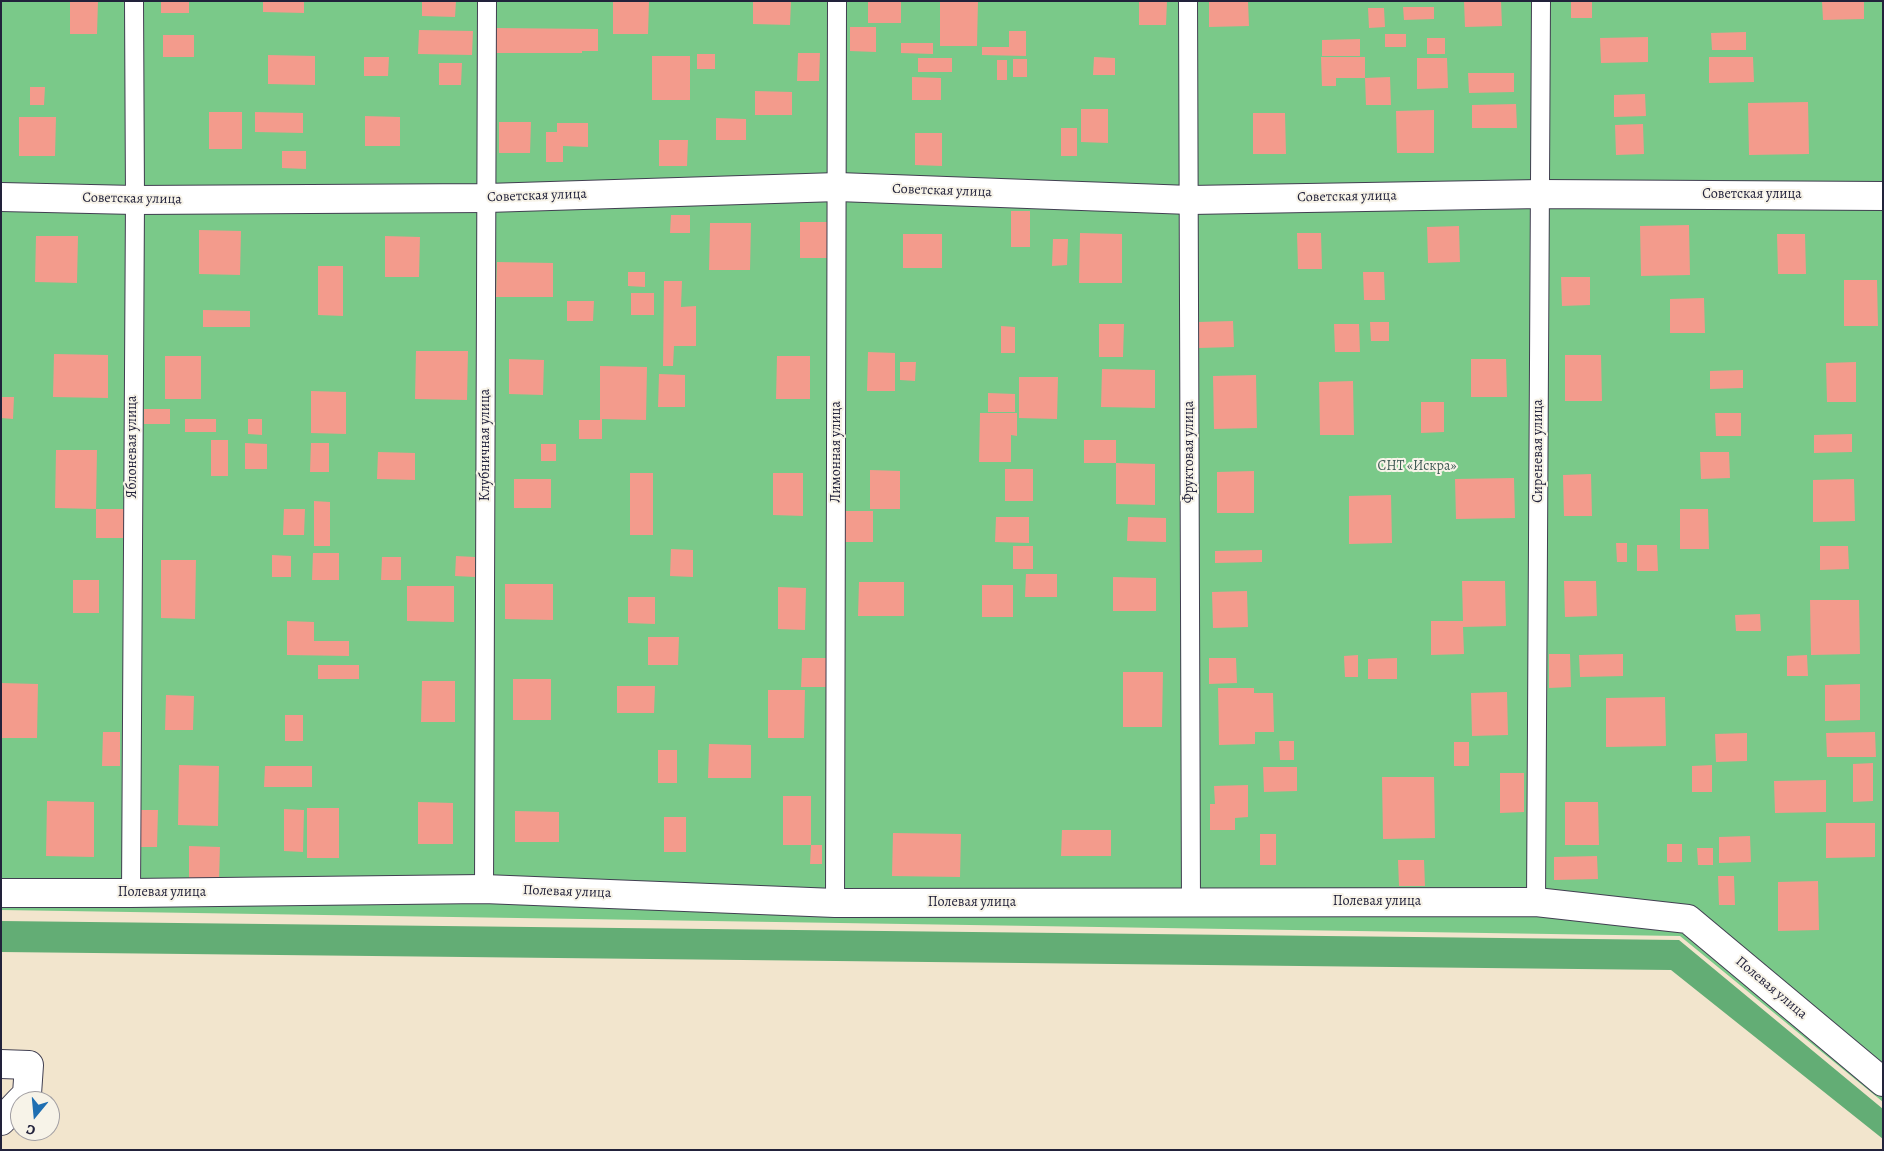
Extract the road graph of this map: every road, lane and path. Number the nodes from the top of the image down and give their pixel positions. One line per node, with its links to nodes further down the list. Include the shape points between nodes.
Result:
1 (134, 1): 11 (lane, Яблоневая улица)
2 (487, 1): 10 (lane, Клубничная улица)
3 (838, 1): 6 (lane, Лимонная улица)
4 (1188, 1): 12 (lane, Фруктовая улица)
5 (1541, 1): 7 (lane, Сиреневая улица)
6 (838, 187): 10 (street, Советская улица); 12 (street, Советская улица); 17 (lane, Лимонная улица)
7 (1541, 194): 8 (street, Советская улица); 12 (street, Советская улица); 16 (lane, Сиреневая улица)
8 (1883, 196)
9 (1, 197): 11 (street, Советская улица)
10 (487, 198): 11 (street, Советская улица); 13 (lane, Клубничная улица)
11 (135, 200): 15 (lane, Яблоневая улица)
12 (1190, 200): 18 (lane, Фруктовая улица)
13 (484, 889): 15 (street, Полевая улица); 17 (street, Полевая улица)
14 (1, 893): 15 (street, Полевая улица)
15 (130, 893)
16 (1536, 902): 18 (street, Полевая улица); 20 (street, Полевая улица, via 1688,919)
17 (835, 903): 18 (street, Полевая улица)
18 (1191, 903)
19 (1, 1064): 21 (street, via 28,1065)
20 (1883, 1082)
21 (27, 1091)
22 (10, 1111): 23 (street)
23 (1, 1120)

